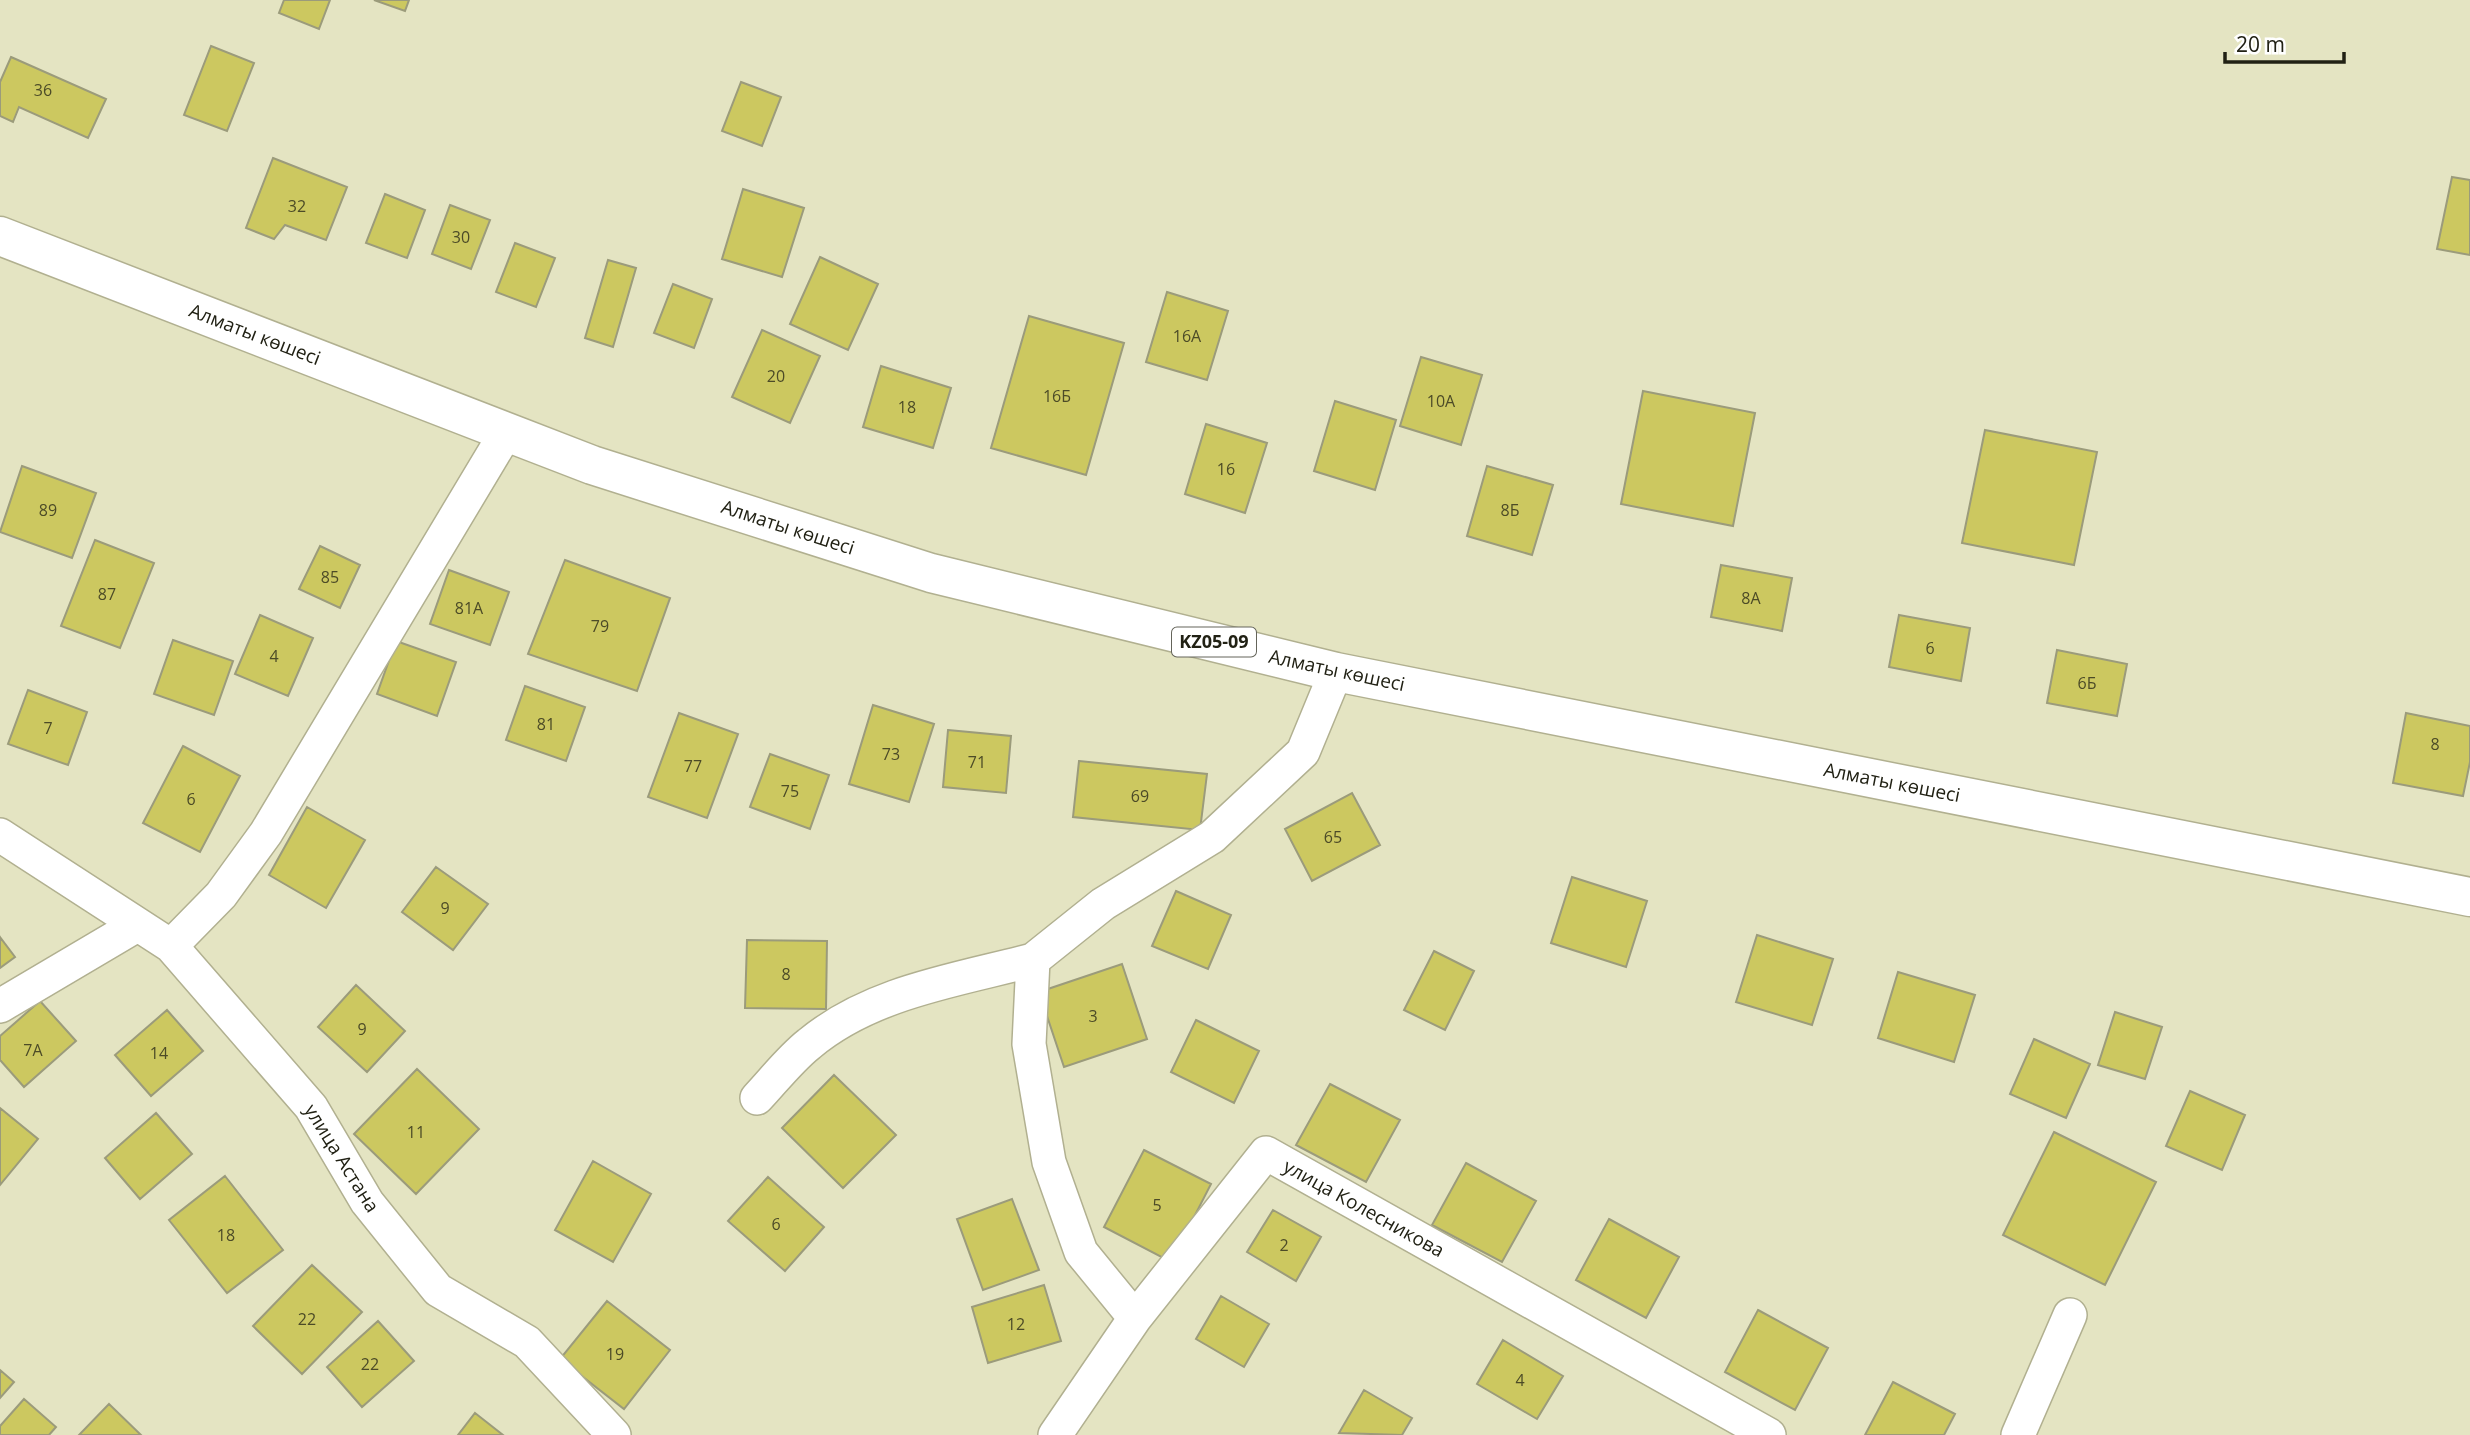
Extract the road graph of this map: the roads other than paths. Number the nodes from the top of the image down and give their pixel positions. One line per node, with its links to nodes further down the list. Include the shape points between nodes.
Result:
1 (0, 236): 2 (main road, Алматы көшесі / KZ05-09)
2 (507, 431): 3 (main road, Алматы көшесі / KZ05-09, via 592,465 931,573); 7 (street, via 265,834 221,895)
3 (1336, 672): 5 (main road, Алматы көшесі / KZ05-09); 8 (street, via 1303,752 1212,836 1104,904)
4 (0, 835): 6 (street, улица Астана)
5 (2470, 897)
6 (137, 925): 7 (street, улица Астана); 9 (street)
7 (171, 946): 13 (street, улица Астана, via 312,1107 366,1202 438,1290 527,1342)
8 (1033, 961): 10 (street, via 899,995 857,1012 809,1044); 12 (street, via 1029,1044 1049,1161 1081,1252)
9 (0, 1006)
10 (757, 1098)
11 (2070, 1315): 16 (street)
12 (1135, 1318): 14 (street, улица Колесникова); 15 (street, улица Колесникова, via 1266,1153)
13 (614, 1435)
14 (1055, 1435)
15 (1769, 1435)
16 (2018, 1435)

